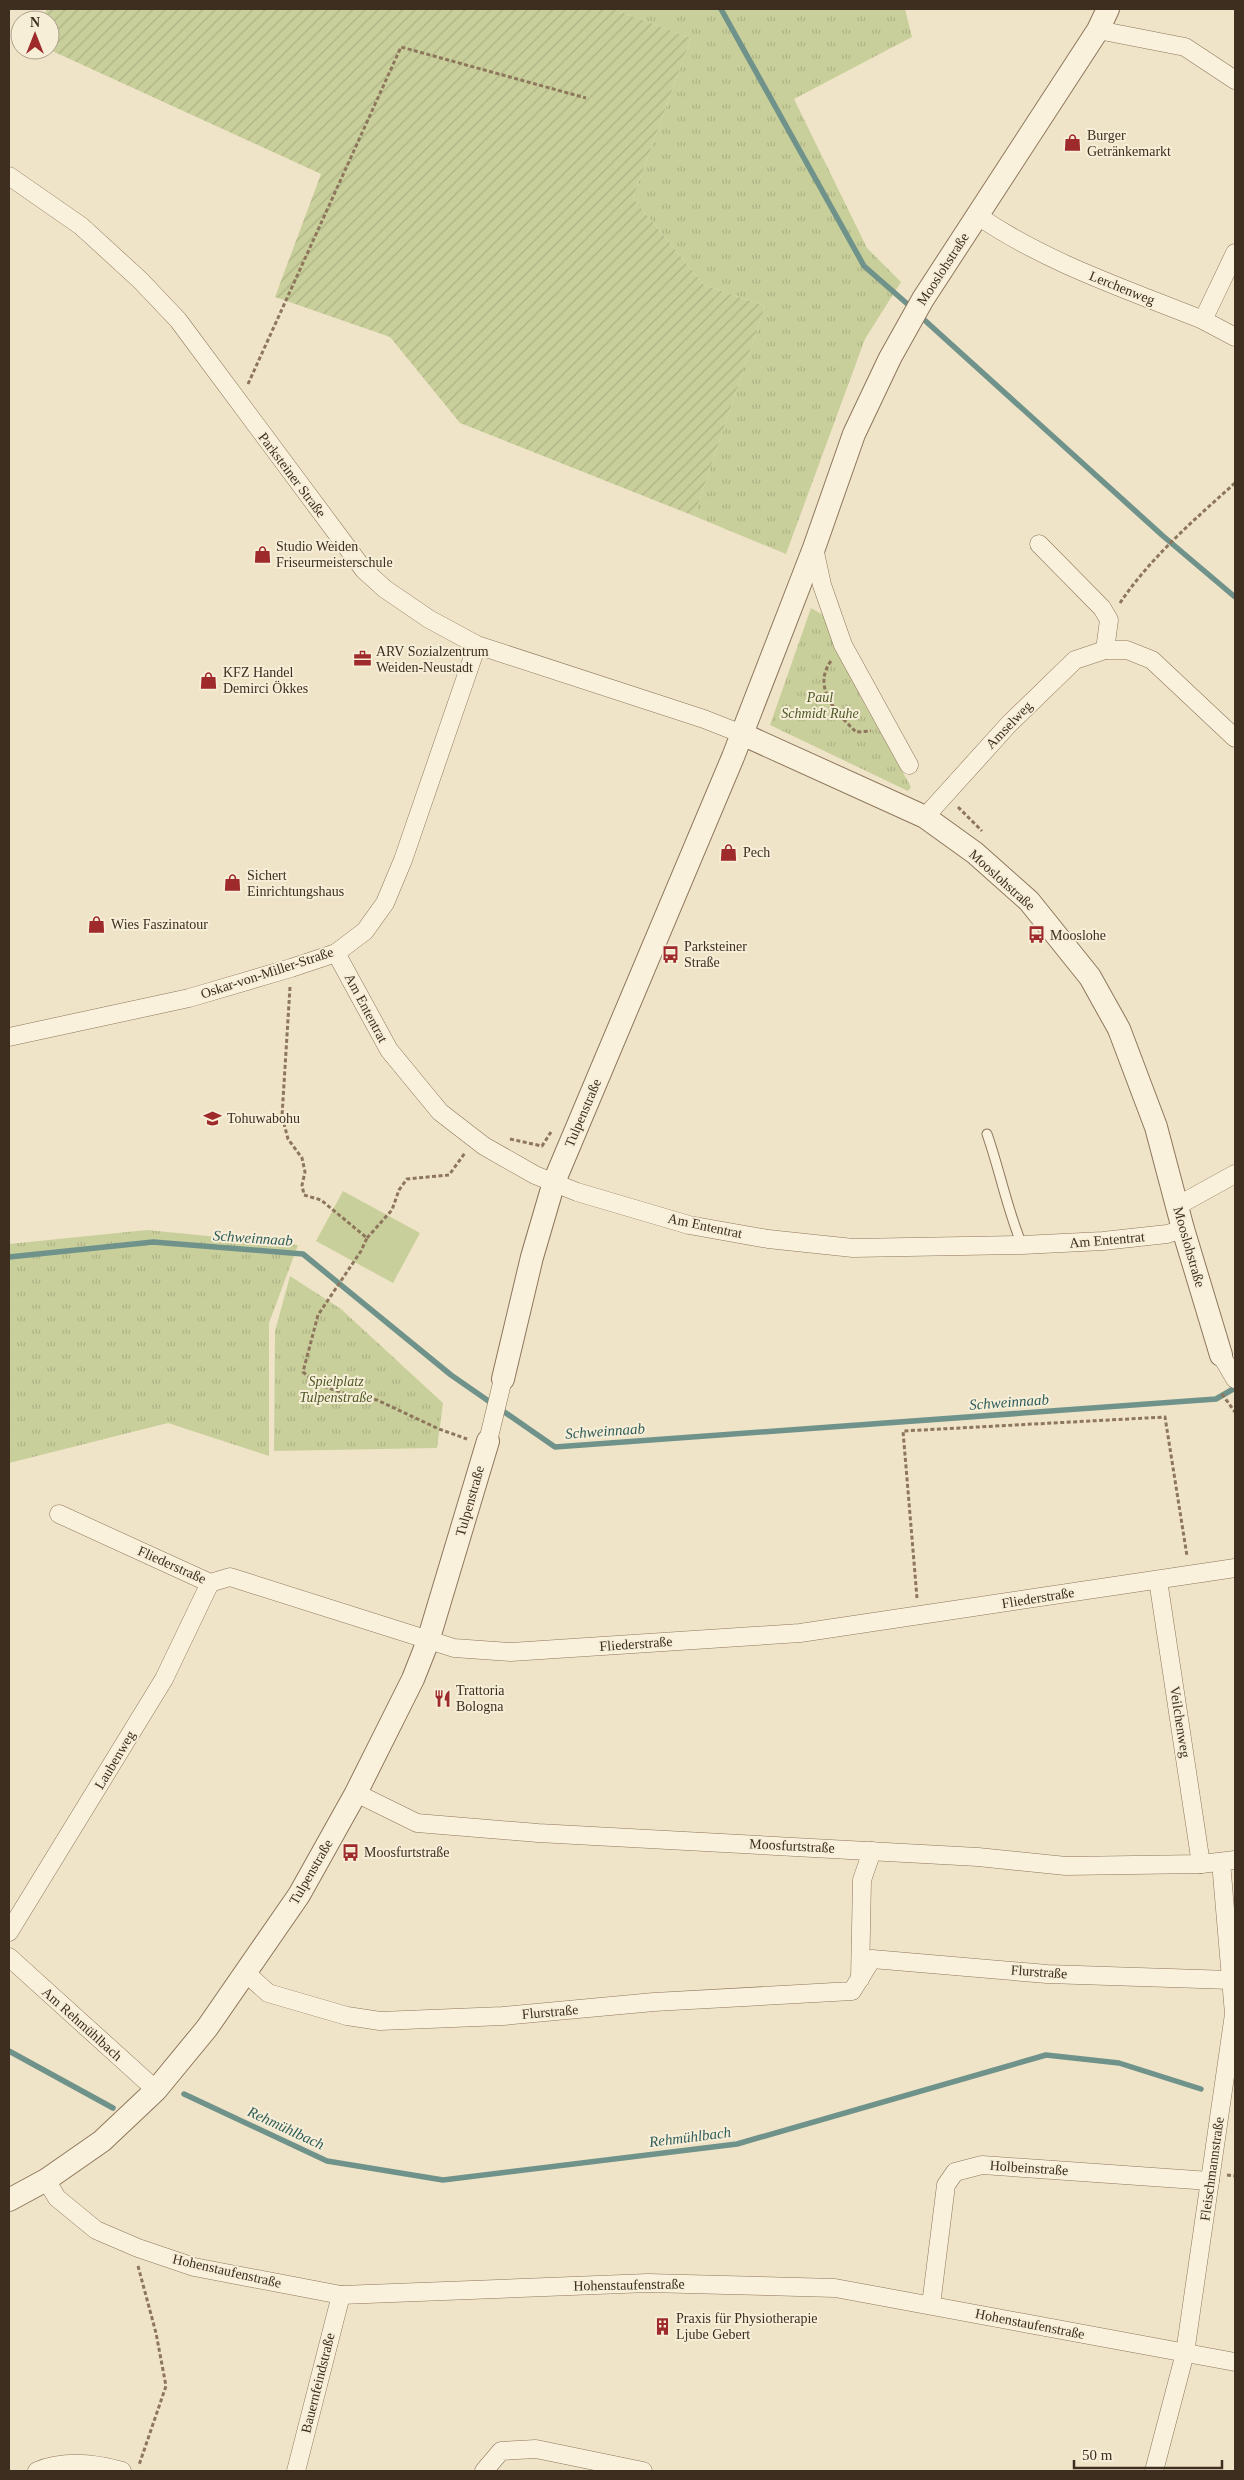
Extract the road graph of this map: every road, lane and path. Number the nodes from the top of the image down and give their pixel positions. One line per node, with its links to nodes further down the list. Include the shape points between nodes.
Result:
1 (1108, 9): 2 (street, Mooslohstraße)
2 (1098, 30): 3 (street, via 1185,47); 6 (street, Mooslohstraße)
3 (1235, 80)
4 (586, 98): 10 (path, via 401,47 246,388)
5 (9, 176): 15 (street, Parksteiner Straße, via 81,226 178,320 364,570 385,589 429,619)
6 (978, 216): 8 (street, Lerchenweg, via 1003,233 1092,277); 13 (street, Mooslohstraße, via 923,299 854,434)
7 (1235, 253): 8 (street)
8 (1203, 320): 9 (street, Lerchenweg)
9 (1235, 337)
10 (241, 381)
11 (1235, 483): 14 (path, via 1162,554 1130,589)
12 (1039, 544): 14 (street, via 1102,608)
13 (814, 548): 16 (street, via 822,585); 19 (street, Mooslohstraße)
14 (1109, 620): 17 (street)
15 (477, 645): 19 (street, Parksteiner Straße); 25 (street, Oskar-von-Miller-Straße, via 403,860 385,903 365,932)
16 (843, 645): 18 (street); 18 (path, via 826,668 824,681 828,702 856,732 870,732)
17 (1105, 650): 20 (street, Amselweg, via 1126,650 1152,660); 22 (street, Amselweg, via 1075,660 1009,724)
18 (886, 725): 21 (street)
19 (742, 734): 23 (street, Mooslohstraße); 33 (street, Tulpenstraße)
20 (1235, 738)
21 (909, 766)
22 (940, 800): 23 (street, Amselweg); 24 (path, via 958,807)
23 (925, 817): 34 (street, Mooslohstraße, via 975,853 1029,901 1090,977 1119,1029 1153,1118)
24 (984, 832)
25 (336, 953): 26 (street, Oskar-von-Miller-Straße); 31 (street, Am Ententrat, via 389,1050 440,1112)
26 (291, 968): 27 (street, Oskar-von-Miller-Straße, via 189,998); 36 (path, via 282,1116 288,1139 302,1158 304,1195 320,1200)
27 (9, 1037)
28 (555, 1125): 30 (path, via 542,1146)
29 (987, 1134): 37 (lane)
30 (507, 1138)
31 (476, 1140): 33 (street, Am Ententrat, via 535,1175); 36 (path, via 449,1175 407,1179 392,1210)
32 (1235, 1174): 34 (street)
33 (554, 1182): 37 (street, Am Ententrat, via 577,1192 689,1225 768,1239 854,1248); 40 (street, Tulpenstraße, via 532,1257)
34 (1177, 1206): 35 (street, Mooslohstraße)
35 (1183, 1230): 37 (street, Am Ententrat, via 1102,1241); 38 (street, Mooslohstraße)
36 (367, 1238): 43 (path, via 318,1315 302,1372 316,1384 376,1400 439,1430)
37 (1022, 1246)
38 (1221, 1355): 39 (street, Mooslohstraße)
39 (1235, 1379)
40 (503, 1380): 43 (street, Tulpenstraße)
41 (1230, 1406): 42 (path)
42 (1235, 1412)
43 (487, 1444): 50 (street, Tulpenstraße)
44 (59, 1514): 48 (street, Fliederstraße)
45 (1235, 1568): 46 (street, Fliederstraße)
46 (1190, 1575): 47 (street, Fliederstraße); 49 (path, via 1165,1417 903,1431)
47 (1158, 1580): 49 (street, Fliederstraße); 54 (street, Veilchenweg)
48 (210, 1583): 50 (street, Fliederstraße, via 230,1578); 55 (street, Laubenweg, via 164,1679)
49 (918, 1616): 50 (street, Fliederstraße, via 800,1633 511,1652 454,1648)
50 (428, 1641): 51 (street, Tulpenstraße, via 413,1679)
51 (356, 1794): 52 (street, Moosfurtstraße, via 417,1823 538,1833); 57 (street, Tulpenstraße, via 298,1895)
52 (872, 1851): 54 (street, Moosfurtstraße, via 1066,1866); 59 (street, via 862,1880)
53 (1228, 1861): 54 (street, Moosfurtstraße); 58 (street, Fleischmannstraße)
54 (1201, 1864)
55 (9, 1932)
56 (9, 1958): 61 (street, Am Rehmühlbach)
57 (246, 1973): 59 (street, Flurstraße, via 268,1993 347,2016 380,2021 503,2016 654,2002 830,1994 852,1992); 61 (street, Tulpenstraße, via 207,2028)
58 (1231, 1980): 59 (street, Flurstraße, via 1047,1974 872,1960); 60 (street, Fleischmannstraße)
59 (860, 1981)
60 (1234, 2015): 63 (street, Fleischmannstraße)
61 (156, 2090): 62 (street, Tulpenstraße, via 102,2141)
62 (46, 2180): 64 (street, Tulpenstraße); 65 (street, Hohenstaufenstraße, via 58,2198 96,2230)
63 (1210, 2181): 67 (street, Holbeinstraße, via 982,2165 955,2172 946,2185); 68 (street, Fleischmannstraße)
64 (9, 2200)
65 (138, 2248): 66 (street, Hohenstaufenstraße, via 194,2267); 72 (path, via 138,2270 156,2333 166,2386)
66 (341, 2295): 67 (street, Hohenstaufenstraße, via 648,2283 835,2288); 73 (street, Bauernfeindstraße)
67 (931, 2305): 68 (street, Hohenstaufenstraße)
68 (1185, 2353): 69 (street, Hohenstaufenstraße); 76 (street, Fleischmannstraße)
69 (1235, 2362)
70 (37, 2471): 71 (street, via 76,2463)
71 (122, 2471)
72 (138, 2471)
73 (296, 2471)
74 (484, 2471): 75 (street, via 500,2451 536,2449)
75 (643, 2471)
76 (1154, 2471)

